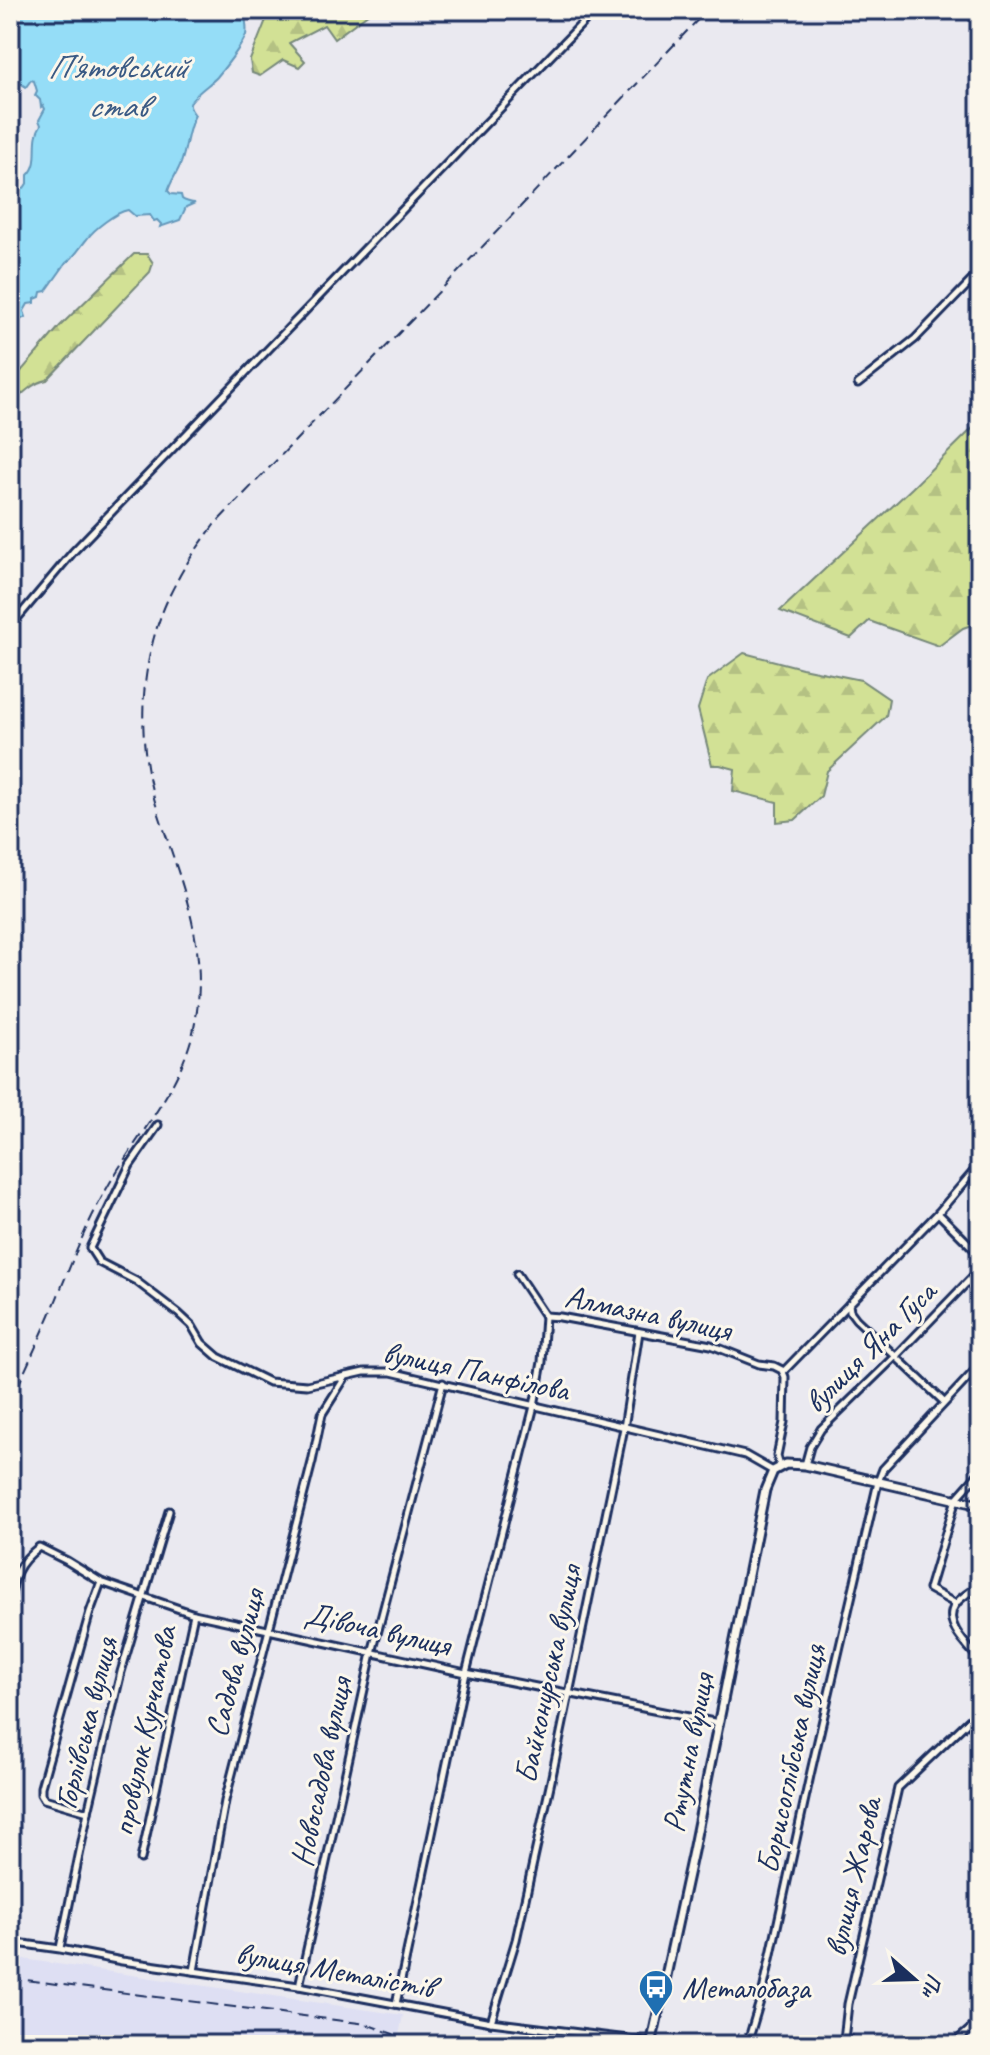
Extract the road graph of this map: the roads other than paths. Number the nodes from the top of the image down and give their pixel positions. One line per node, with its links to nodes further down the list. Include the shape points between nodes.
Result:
1 (595, 10): 4 (street, via 73,552)
2 (980, 272): 3 (street, via 915,339)
3 (858, 384)
4 (10, 627)
5 (158, 1125): 17 (street, вулиця Панфілова, via 130,1165 90,1248 99,1262 136,1281 178,1313 218,1357 269,1382 307,1385)
6 (980, 1164): 7 (street)
7 (938, 1213): 8 (street); 11 (street)
8 (980, 1255)
9 (980, 1269): 14 (street, вулиця Яна Гуса)
10 (517, 1274): 12 (street)
11 (849, 1303): 14 (street, via 856,1319); 16 (street)
12 (545, 1316): 13 (street, Алмазна вулиця); 20 (street, Алмазна вулиця)
13 (639, 1332): 16 (street, Алмазна вулиця, via 711,1345); 21 (street, Байконурська вулиця)
14 (896, 1356): 19 (street); 22 (street, вулиця Яна Гуса, via 821,1429)
15 (980, 1365): 19 (street)
16 (783, 1371): 23 (street, Ртутна вулиця, via 784,1422)
17 (347, 1376): 18 (street, вулиця Панфілова, via 391,1372); 35 (street, Садова вулиця, via 322,1414)
18 (443, 1383): 20 (street, вулиця Панфілова); 36 (street, Новосадова вулиця)
19 (944, 1402): 25 (street, via 883,1469)
20 (534, 1406): 21 (street, вулиця Панфілова); 38 (street, Алмазна вулиця)
21 (624, 1428): 23 (street, вулиця Панфілова, via 745,1455); 39 (street, Байконурська вулиця)
22 (805, 1465): 23 (main road, вулиця Панфілова); 25 (main road, вулиця Панфілова)
23 (776, 1469): 41 (main road, Ртутна вулиця, via 765,1490)
24 (980, 1472): 26 (street)
25 (878, 1482): 26 (main road, вулиця Панфілова); 53 (street, Борисоглібська вулиця)
26 (956, 1499): 27 (main road, вулиця Панфілова); 33 (street, via 929,1589)
27 (980, 1505)
28 (169, 1511): 31 (street, Горлівська вулиця)
29 (101, 1582): 31 (street, Дівоча вулиця); 32 (street, Дівоча вулиця, via 39,1547 24,1558 12,1579); 42 (street, via 41,1787 44,1799)
30 (980, 1585): 33 (street)
31 (143, 1596): 34 (street, Дівоча вулиця); 42 (street, Горлівська вулиця)
32 (10, 1604)
33 (956, 1604): 37 (street, via 953,1624)
34 (194, 1614): 35 (street, Дівоча вулиця); 43 (street, провулок Курчатова)
35 (269, 1629): 36 (street, Дівоча вулиця); 46 (street, Садова вулиця, via 225,1801)
36 (372, 1653): 38 (street, Дівоча вулиця); 47 (street, Новосадова вулиця)
37 (980, 1660)
38 (466, 1673): 39 (street, Дівоча вулиця); 48 (street, Алмазна вулиця)
39 (569, 1694): 41 (street, Дівоча вулиця); 50 (street, Байконурська вулиця, via 516,1940)
40 (980, 1710): 51 (street, вулиця Жарова, via 898,1788 848,2004)
41 (719, 1723): 52 (main road, Ртутна вулиця)
42 (88, 1812): 45 (street, Горлівська вулиця)
43 (141, 1859)
44 (10, 1942): 45 (street, вулиця Металістів)
45 (60, 1949): 46 (street, вулиця Металістів)
46 (194, 1971): 47 (street, вулиця Металістів)
47 (299, 1986): 48 (street, вулиця Металістів)
48 (396, 2004): 50 (street, вулиця Металістів)
49 (980, 2021): 55 (street)
50 (491, 2022): 52 (street, вулиця Металістів)
51 (849, 2041): 54 (street)
52 (652, 2044)
53 (747, 2045)
54 (826, 2045)
55 (952, 2045)

